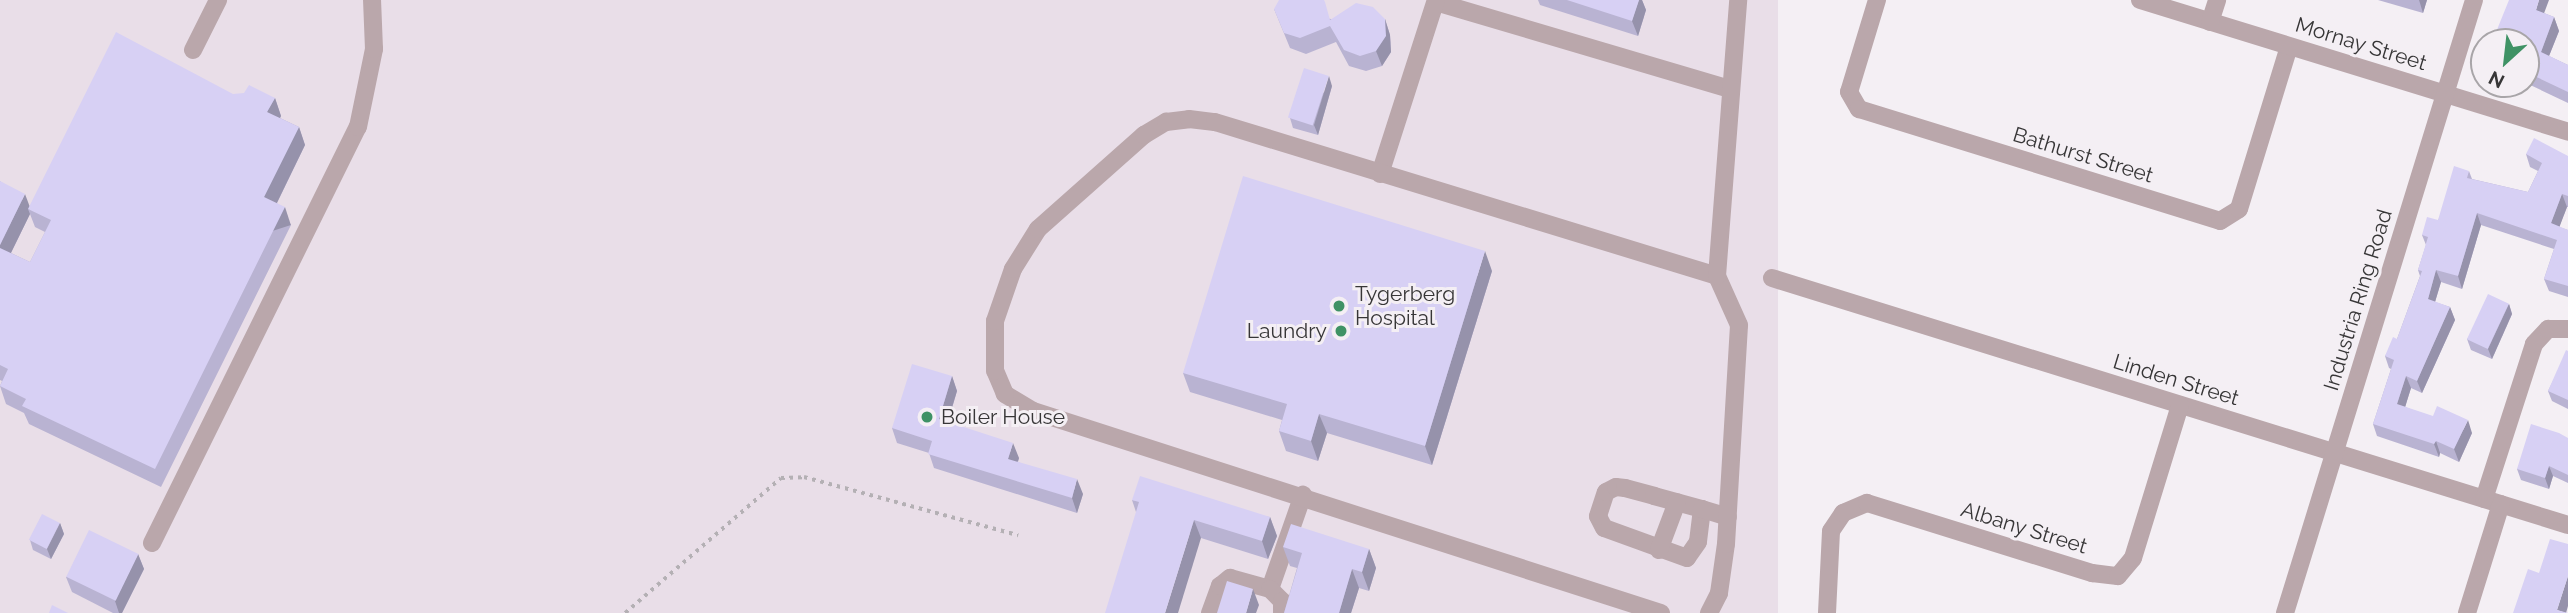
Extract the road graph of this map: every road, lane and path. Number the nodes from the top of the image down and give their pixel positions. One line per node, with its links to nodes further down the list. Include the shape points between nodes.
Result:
1 (218, 0): 11 (street)
2 (372, 0): 28 (street, via 374,49 358,127)
3 (1738, 0): 12 (street)
4 (1877, 0): 10 (street, Bathurst Street, via 1849,92 1859,109 2220,221 2239,209)
5 (2140, 0): 9 (street, Mornay Street)
6 (2217, 0): 9 (street)
7 (2474, 0): 13 (street, Industria Ring Road)
8 (1436, 1): 12 (street); 15 (street)
9 (2210, 22): 10 (street, Mornay Street)
10 (2289, 46): 13 (street, Mornay Street)
11 (194, 50)
12 (1729, 89): 16 (street)
13 (2445, 94): 14 (street, Mornay Street); 20 (street, Industria Ring Road)
14 (2568, 132)
15 (1381, 174): 16 (street); 21 (street, via 1215,122 1166,122 1127,148 1038,229 1013,269 995,321 995,371 1005,394 1017,403)
16 (1717, 276): 25 (street, via 1739,324)
17 (1772, 278): 19 (street, Linden Street)
18 (2568, 329): 22 (street, via 2548,329 2534,344)
19 (2180, 404): 20 (street, Linden Street); 36 (street, Albany Street, via 2133,558 2118,576 2092,573 1867,503 1843,513 1831,531)
20 (2335, 453): 22 (street, Linden Street); 37 (street, Industria Ring Road)
21 (1303, 495): 30 (street); 34 (street)
22 (2493, 501): 26 (street, Linden Street); 38 (street)
23 (1677, 502): 24 (street); 29 (street); 29 (street, via 1616,487 1606,492 1599,506 1604,528)
24 (1702, 509): 25 (street); 29 (street, via 1698,542 1691,555 1679,557)
25 (1728, 517): 35 (street, via 1719,593)
26 (2568, 525)
27 (1018, 535): 31 (path, via 804,477 781,478)
28 (152, 543)
29 (1659, 550)
30 (1269, 589): 32 (street, via 1230,578 1220,586); 33 (street, via 1282,601)
31 (625, 613)
32 (1210, 613)
33 (1282, 613)
34 (1661, 613)
35 (1709, 613)
36 (1827, 613)
37 (2285, 613)
38 (2467, 613)

